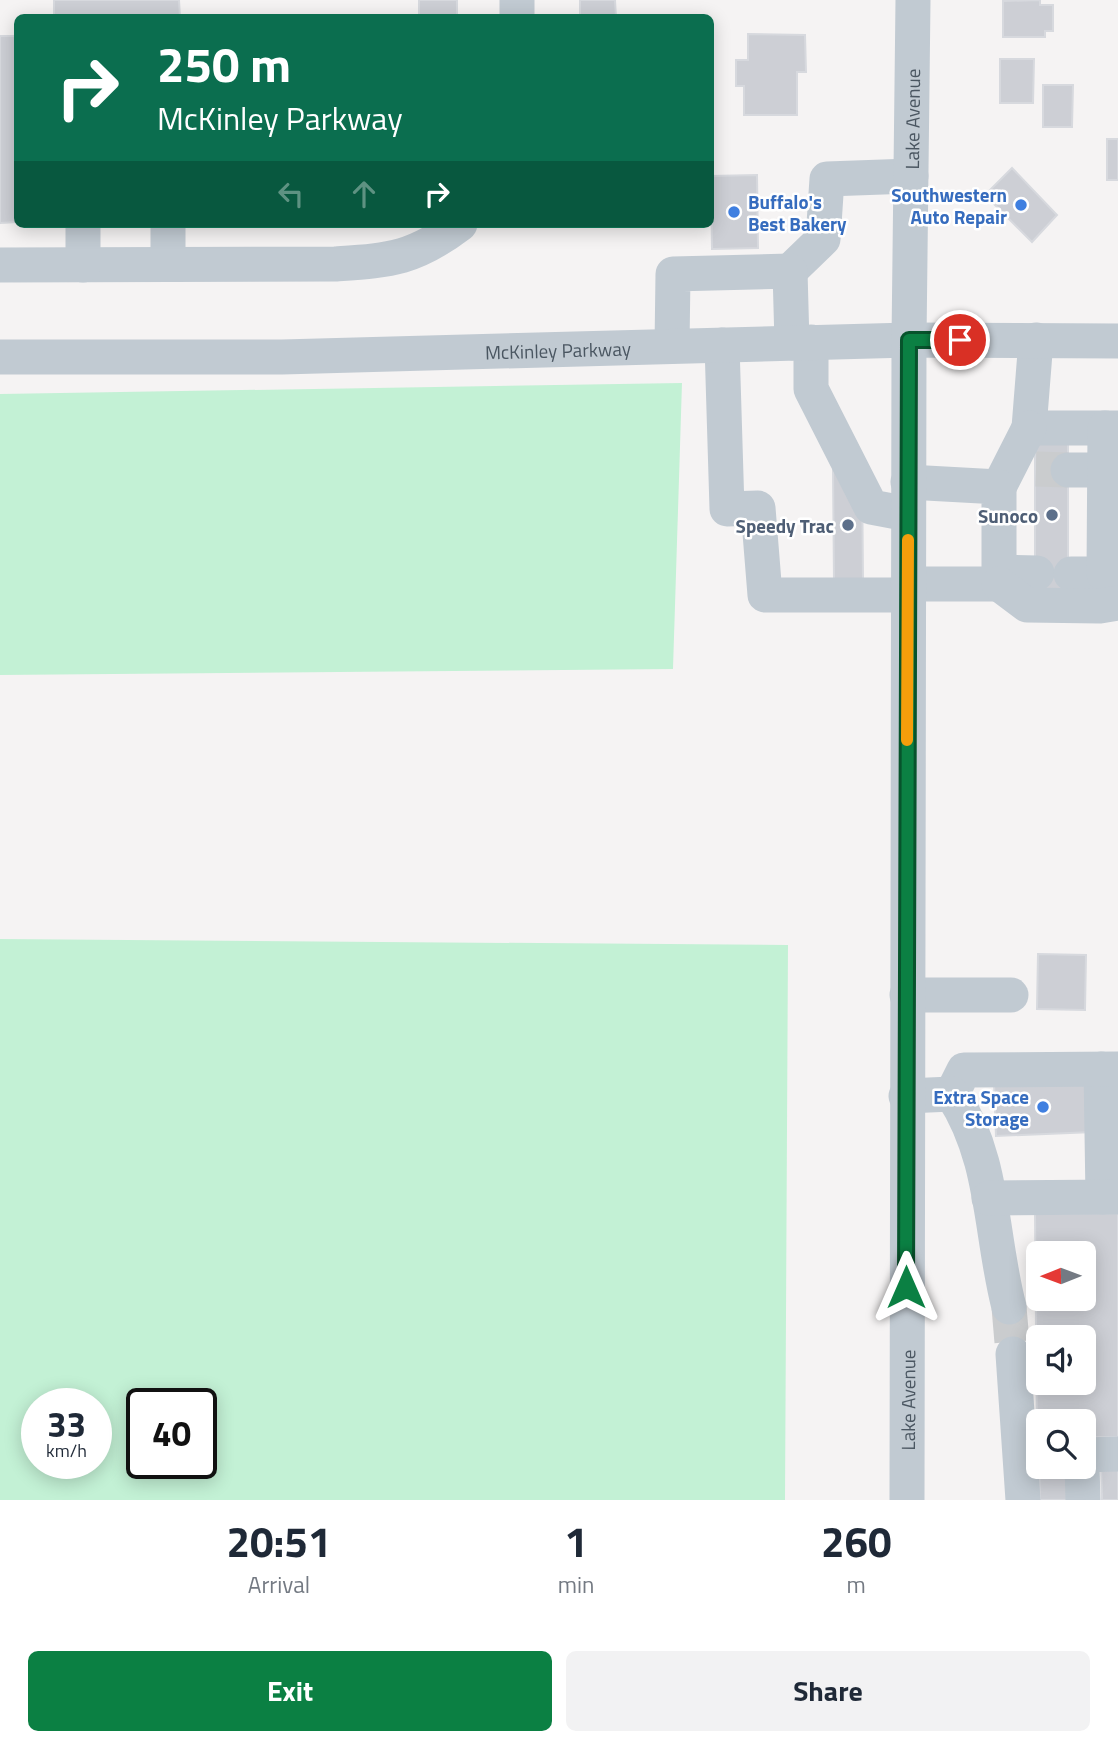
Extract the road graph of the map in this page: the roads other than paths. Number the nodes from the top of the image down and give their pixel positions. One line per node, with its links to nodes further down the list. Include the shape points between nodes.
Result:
1 (913, 0): 2 (street, Lake Avenue)
2 (911, 176): 9 (street, via 827,179 823,239); 10 (street, Lake Avenue)
3 (83, 228): 8 (street)
4 (168, 228): 6 (street)
5 (455, 228): 6 (street, via 412,254 386,260)
6 (168, 264): 8 (street)
7 (0, 265): 8 (street)
8 (83, 265)
9 (790, 271): 13 (street); 15 (street, via 673,274)
10 (909, 340): 11 (street, McKinley Parkway); 13 (street, McKinley Parkway); 21 (street, Lake Avenue)
11 (1036, 340): 12 (street, McKinley Parkway); 17 (street)
12 (1118, 341)
13 (801, 342): 14 (street, McKinley Parkway); 21 (street, via 811,389 871,507)
14 (722, 345): 15 (street, McKinley Parkway); 24 (street, via 727,509 758,508 765,595)
15 (672, 346): 16 (street, McKinley Parkway, via 282,357)
16 (0, 357)
17 (1029, 428): 18 (street); 20 (street)
18 (1112, 428): 19 (street)
19 (1105, 470): 20 (street); 23 (street)
20 (1028, 474): 21 (street); 22 (street)
21 (908, 498): 24 (street, Lake Avenue)
22 (999, 578): 23 (street); 23 (street, via 1027,605); 24 (street)
23 (1086, 586)
24 (908, 590): 25 (street, Lake Avenue)
25 (906, 995): 26 (street); 29 (street, Lake Avenue)
26 (1011, 995)
27 (1109, 1069): 28 (street, via 964,1070); 30 (street)
28 (951, 1094): 29 (street); 32 (street, via 977,1140)
29 (906, 1096): 40 (street, Lake Avenue)
30 (1110, 1144): 31 (street)
31 (1110, 1197): 32 (street)
32 (989, 1198): 33 (street)
33 (1009, 1307)
34 (1013, 1354): 35 (street)
35 (1026, 1432)
36 (1118, 1454): 37 (street)
37 (1096, 1455)
38 (1026, 1479): 41 (street)
39 (1082, 1479): 42 (street)
40 (906, 1500)
41 (1023, 1500)
42 (1083, 1500)

